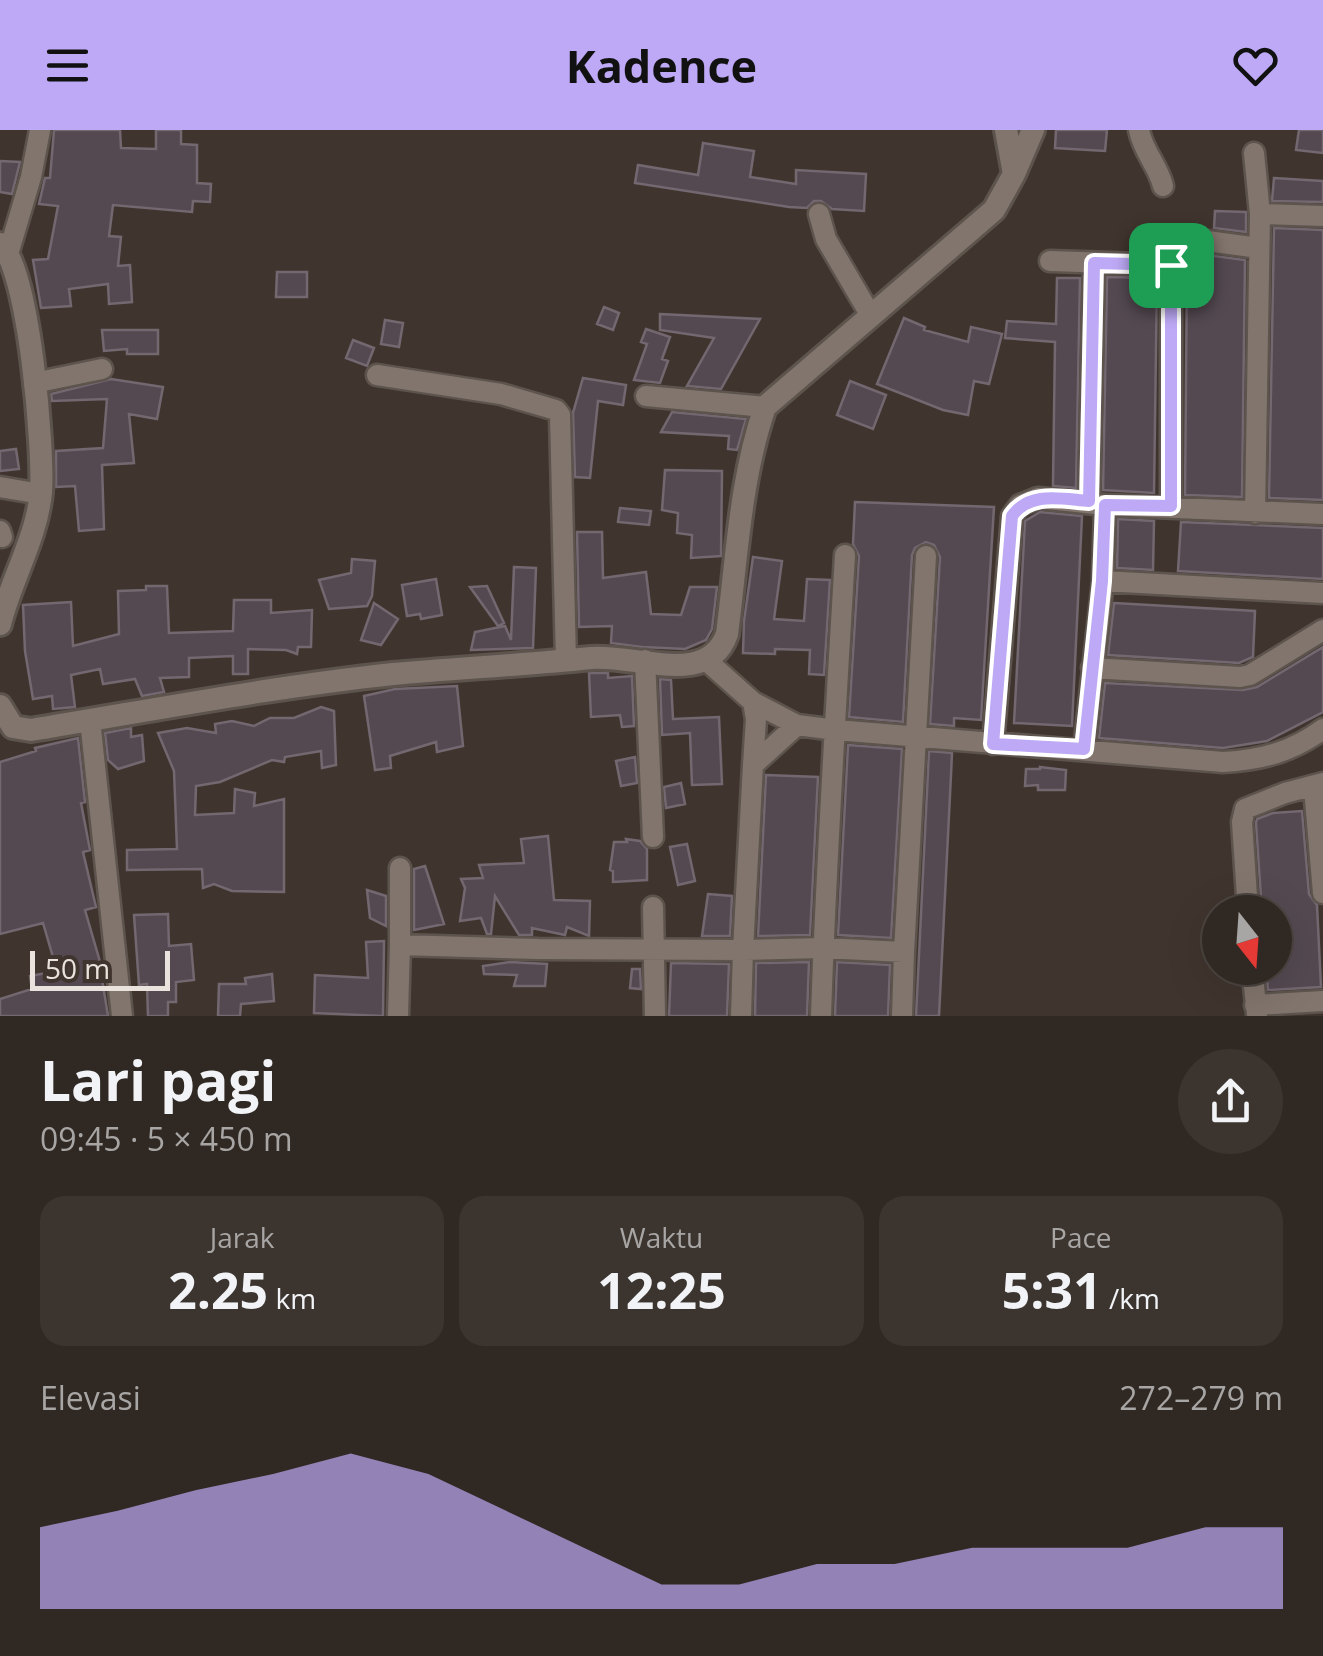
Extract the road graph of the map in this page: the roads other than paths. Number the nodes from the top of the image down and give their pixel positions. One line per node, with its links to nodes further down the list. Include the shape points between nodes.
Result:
1 (40, 130): 11 (street, via 31,177)
2 (1006, 130): 6 (street)
3 (1033, 130): 6 (street)
4 (1139, 130): 7 (street)
5 (1254, 153): 9 (street)
6 (1014, 174): 16 (street, via 994,210)
7 (1163, 186)
8 (819, 214): 16 (street, via 826,239)
9 (1260, 214): 10 (street); 12 (street)
10 (1323, 216)
11 (4, 248): 19 (street, via 17,274)
12 (1259, 248): 15 (street, via 1183,244); 26 (street)
13 (1050, 261): 14 (street)
14 (1094, 263): 15 (street); 24 (street)
15 (1171, 265): 25 (street)
16 (871, 316): 21 (street)
17 (102, 370): 19 (street)
18 (377, 375): 34 (street, via 501,394 560,415)
19 (34, 383): 23 (street)
20 (646, 396): 21 (street)
21 (765, 406): 36 (street, via 748,470 727,634)
22 (0, 488): 23 (street)
23 (41, 494): 32 (street)
24 (1097, 503): 25 (street); 30 (street); 45 (street, via 1038,498 1012,516)
25 (1171, 506): 26 (street)
26 (1255, 513): 27 (street)
27 (1323, 514)
28 (845, 555): 43 (street)
29 (926, 556): 44 (street)
30 (1102, 581): 31 (street); 37 (street)
31 (1323, 593)
32 (0, 624)
33 (1323, 630): 37 (street, via 1240,677)
34 (566, 660): 35 (street); 40 (street, via 394,674)
35 (645, 660): 36 (street); 49 (street)
36 (707, 661): 38 (street)
37 (1092, 668): 46 (street)
38 (754, 702): 41 (street); 47 (street)
39 (0, 706): 40 (street, via 19,729)
40 (90, 720): 62 (street)
41 (796, 725): 43 (street); 47 (street)
42 (1323, 729): 46 (street, via 1292,749 1242,761)
43 (836, 730): 44 (street); 55 (street)
44 (914, 734): 45 (street); 58 (street)
45 (993, 744): 46 (street)
46 (1084, 749)
47 (752, 765): 57 (street)
48 (1319, 786): 51 (street); 52 (street, via 1285,793 1242,815)
49 (653, 836)
50 (400, 868): 54 (street)
51 (1323, 893)
52 (1247, 895)
53 (653, 907): 56 (street)
54 (400, 945): 56 (street); 63 (street)
55 (824, 948): 57 (street); 58 (street); 66 (street)
56 (654, 950): 57 (street); 64 (street)
57 (743, 950): 65 (street)
58 (904, 952): 67 (street)
59 (1254, 985): 61 (street)
60 (1323, 1001): 61 (street)
61 (1256, 1010)
62 (122, 1016)
63 (398, 1016)
64 (655, 1016)
65 (741, 1016)
66 (821, 1016)
67 (902, 1016)

